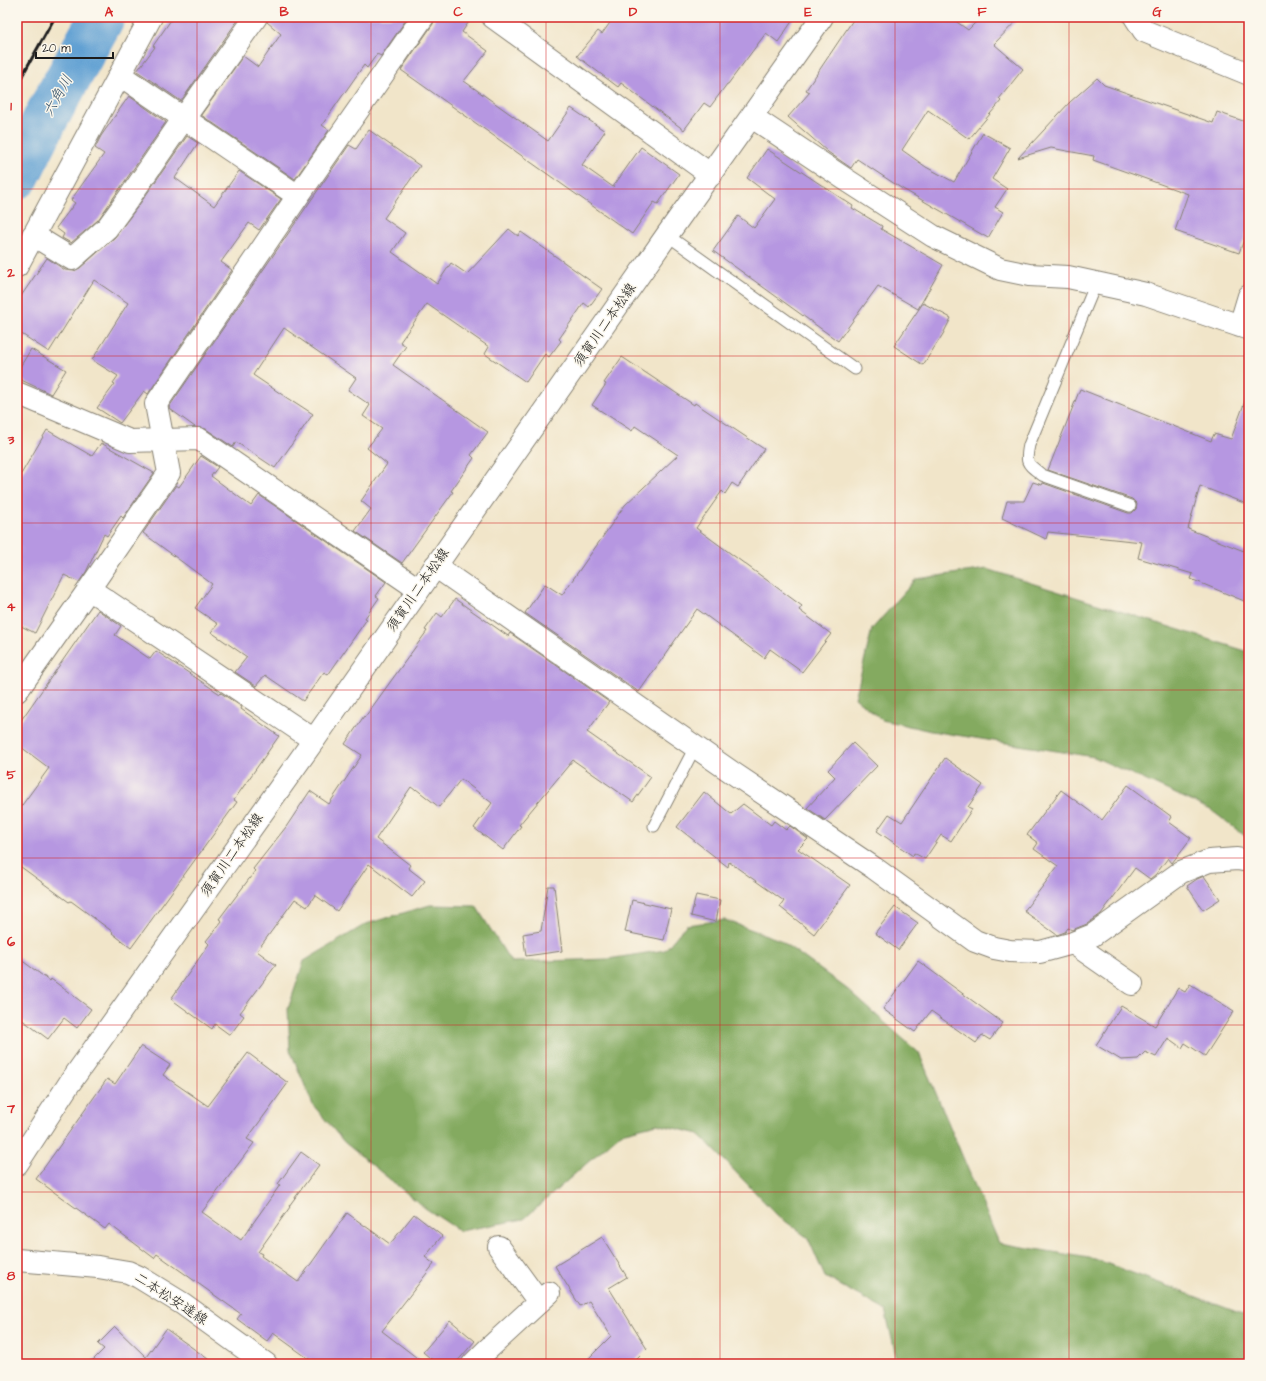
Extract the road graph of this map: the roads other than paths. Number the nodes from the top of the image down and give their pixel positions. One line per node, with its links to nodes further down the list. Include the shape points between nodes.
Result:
1 (151, 17): 8 (street)
2 (256, 17): 10 (street)
3 (423, 17): 12 (street)
4 (493, 17): 11 (street)
5 (822, 17): 9 (street, 須賀川二本松線)
6 (1135, 17): 7 (street, via 1144,31)
7 (1249, 74)
8 (120, 75): 10 (street); 13 (street)
9 (752, 117): 11 (street, 須賀川二本松線); 16 (street, via 933,236 1000,269)
10 (184, 118): 12 (street); 13 (street, via 107,228 72,259)
11 (710, 175): 14 (street, 須賀川二本松線)
12 (298, 196): 21 (street, via 156,404)
13 (33, 235): 15 (street)
14 (667, 235): 19 (lane); 23 (street, 須賀川二本松線)
15 (17, 266)
16 (1096, 283): 18 (street, via 1146,294); 22 (lane, via 1029,445 1026,459 1030,466 1042,475)
17 (1249, 296): 18 (street)
18 (1244, 327)
19 (856, 369)
20 (17, 393): 21 (street, via 130,441)
21 (163, 439): 24 (street, via 169,473); 25 (street, via 199,439)
22 (1130, 506)
23 (435, 566): 25 (street, 須賀川二本松線); 28 (street)
24 (89, 589): 26 (street); 27 (street)
25 (418, 590): 27 (street, 須賀川二本松線)
26 (17, 691)
27 (314, 740): 33 (street, 須賀川二本松線, via 69,1084)
28 (695, 747): 29 (lane); 31 (street, via 874,868 975,941 1010,951 1040,952)
29 (654, 826)
30 (1249, 860): 31 (street, via 1210,861 1181,872 1093,935)
31 (1073, 943): 32 (street)
32 (1132, 984)
33 (17, 1164)
34 (499, 1247): 37 (street, via 544,1297)
35 (17, 1260): 36 (street, 二本松安達線, via 128,1272 182,1304)
36 (266, 1364)
37 (473, 1364)

